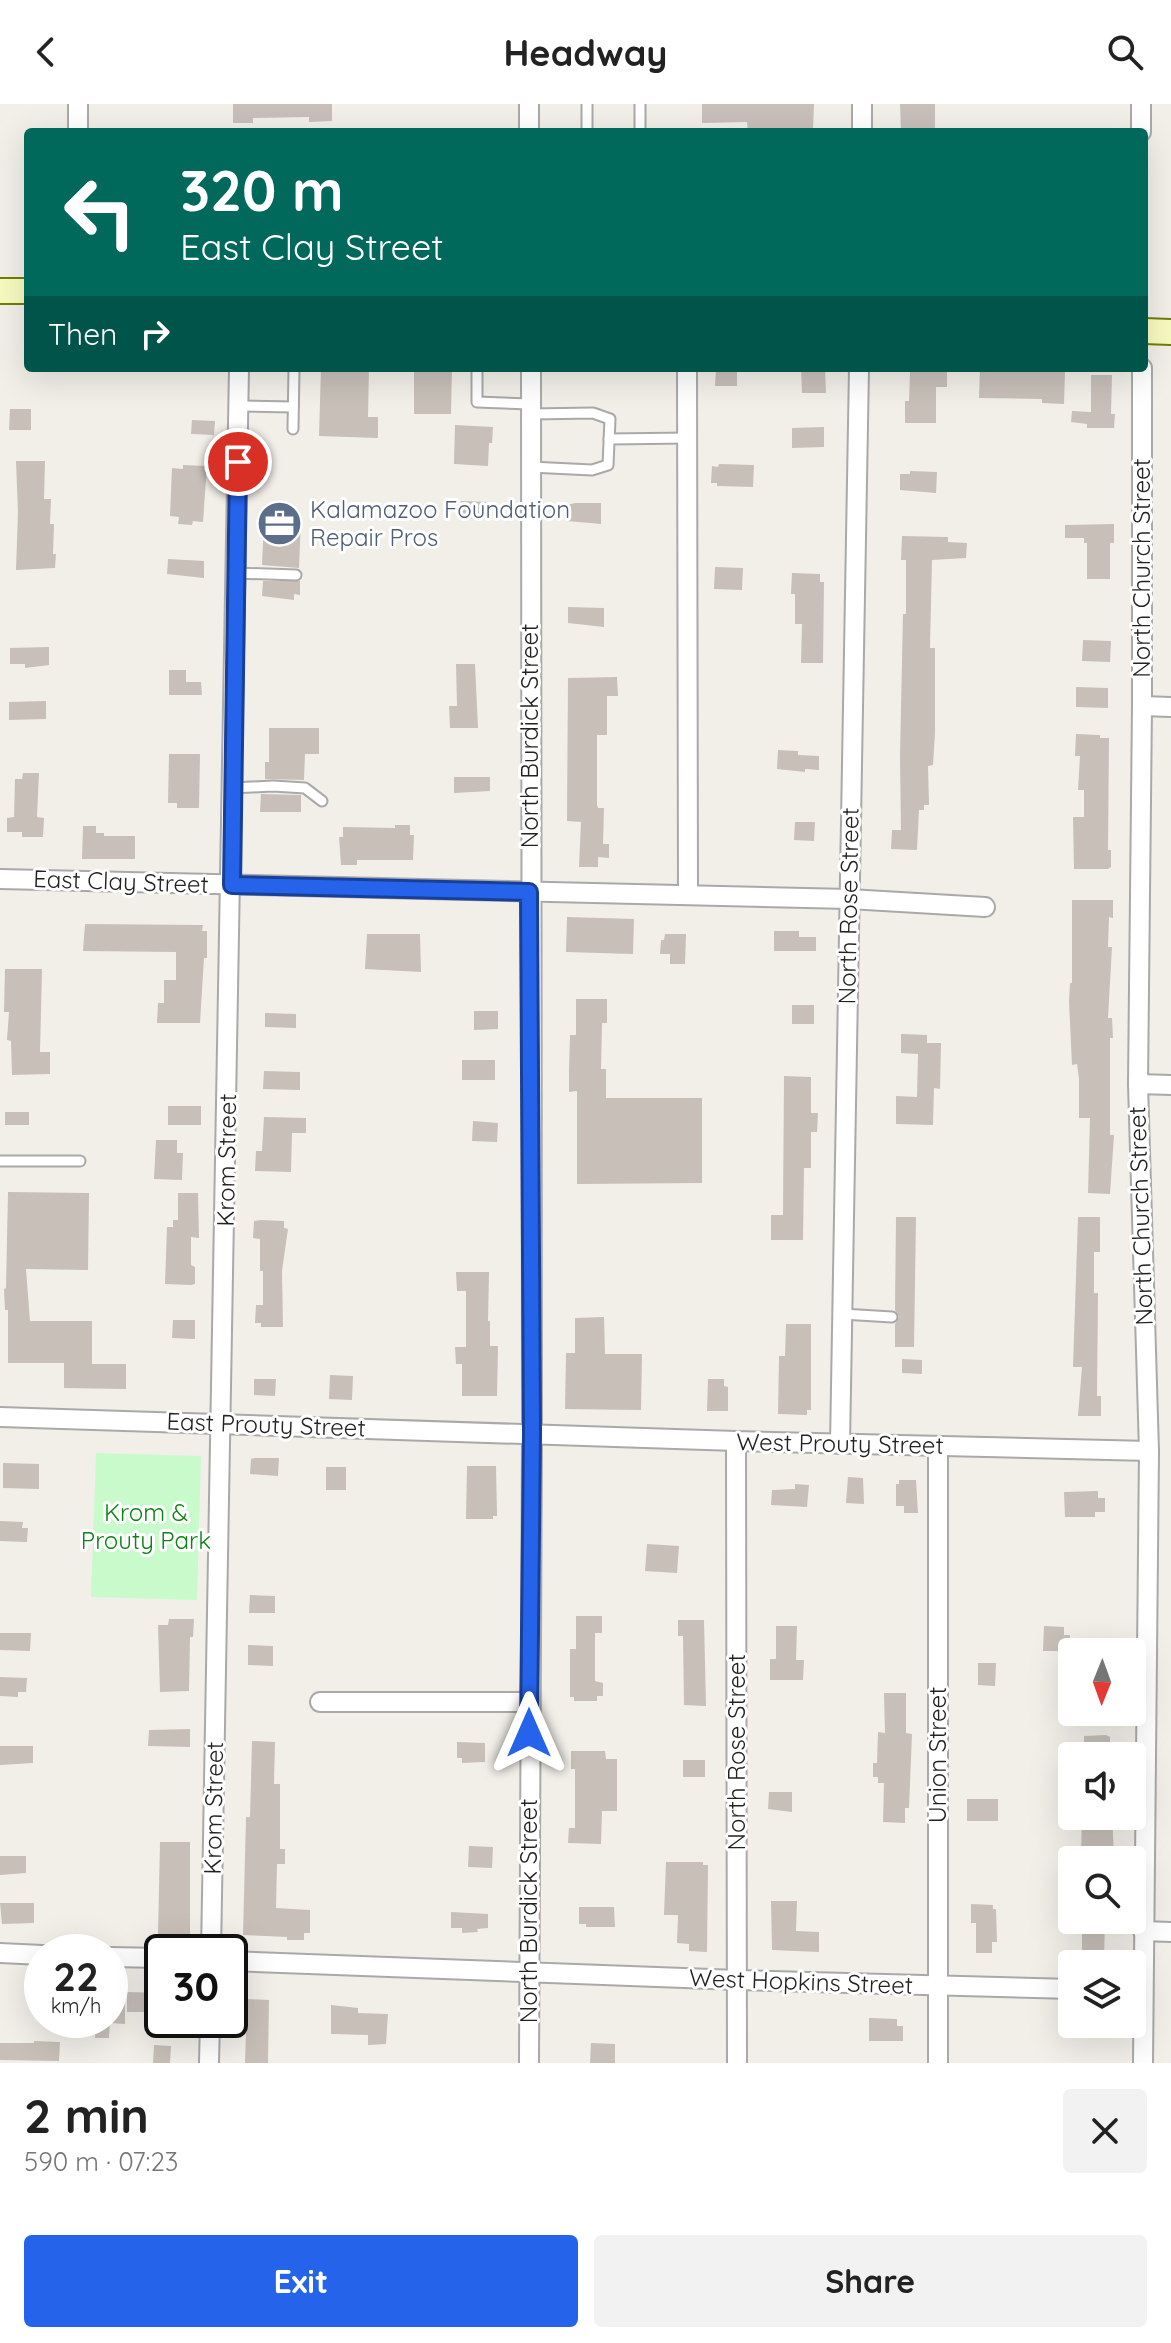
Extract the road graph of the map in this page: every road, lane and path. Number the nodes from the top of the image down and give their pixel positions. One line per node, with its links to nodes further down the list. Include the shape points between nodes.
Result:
1 (78, 104): 7 (street)
2 (529, 104): 8 (street)
3 (587, 104): 9 (lane)
4 (640, 104): 10 (lane)
5 (862, 104): 11 (street)
6 (1141, 104): 12 (street)
7 (78, 128)
8 (529, 128)
9 (587, 128)
10 (640, 128)
11 (862, 128)
12 (1141, 128)
13 (0, 291): 14 (street)
14 (24, 291)
15 (1148, 331): 16 (street)
16 (1171, 332)
17 (239, 372): 24 (street, Krom Street)
18 (294, 372): 25 (lane)
19 (477, 372): 26 (lane, via 477,402)
20 (531, 372): 26 (street, North Burdick Street)
21 (687, 372): 28 (street)
22 (859, 372): 41 (street, North Rose Street)
23 (1142, 372): 33 (street, North Church Street)
24 (239, 406): 25 (lane); 31 (street, Krom Street)
25 (293, 407): 27 (lane)
26 (530, 409): 29 (lane, via 606,416); 30 (street, North Burdick Street)
27 (293, 429)
28 (687, 438): 29 (lane); 40 (street)
29 (609, 439): 30 (lane, via 608,465 592,470)
30 (530, 467): 39 (street, North Burdick Street)
31 (236, 573): 32 (lane); 35 (street, Krom Street)
32 (296, 575)
33 (1142, 706): 34 (street); 43 (street, North Church Street)
34 (1171, 707)
35 (233, 788): 36 (lane, via 305,788); 38 (street, Krom Street)
36 (322, 801)
37 (0, 879): 38 (street, East Clay Street)
38 (232, 885): 39 (street, East Clay Street); 50 (street, Krom Street)
39 (529, 892): 40 (street, East Clay Street); 51 (street, North Burdick Street)
40 (688, 895): 41 (street, East Clay Street)
41 (849, 899): 42 (street, East Clay Street); 47 (street, North Rose Street)
42 (985, 907)
43 (1138, 1084): 44 (street); 55 (street, North Church Street)
44 (1171, 1085)
45 (0, 1161): 46 (lane)
46 (80, 1161)
47 (842, 1314): 48 (lane); 53 (street, North Rose Street)
48 (892, 1317)
49 (0, 1417): 50 (street, East Prouty Street)
50 (222, 1423): 51 (street, East Prouty Street); 61 (street, Krom Street)
51 (532, 1433): 52 (street, West Prouty Street); 57 (street, North Burdick Street)
52 (736, 1441): 53 (street, West Prouty Street); 66 (street, North Rose Street)
53 (840, 1444): 54 (street, West Prouty Street)
54 (938, 1446): 55 (street, West Prouty Street); 67 (street, Union Street)
55 (1149, 1451): 58 (street, North Church Street)
56 (320, 1702): 57 (street)
57 (529, 1702): 65 (street, North Burdick Street)
58 (1144, 1846)
59 (1146, 1931): 60 (street)
60 (1171, 1932)
61 (211, 1934)
62 (0, 1953): 63 (street)
63 (24, 1954)
64 (248, 1962): 65 (street, West Hopkins Street)
65 (530, 1971): 66 (street, West Hopkins Street); 72 (street, North Burdick Street)
66 (738, 1980): 67 (street, West Hopkins Street); 73 (street, North Rose Street)
67 (938, 1986): 68 (street, West Hopkins Street); 74 (street, Union Street)
68 (1058, 1989)
69 (210, 2038): 71 (street)
70 (1141, 2038): 75 (street, North Church Street)
71 (209, 2063)
72 (529, 2063)
73 (737, 2063)
74 (938, 2063)
75 (1143, 2063)

